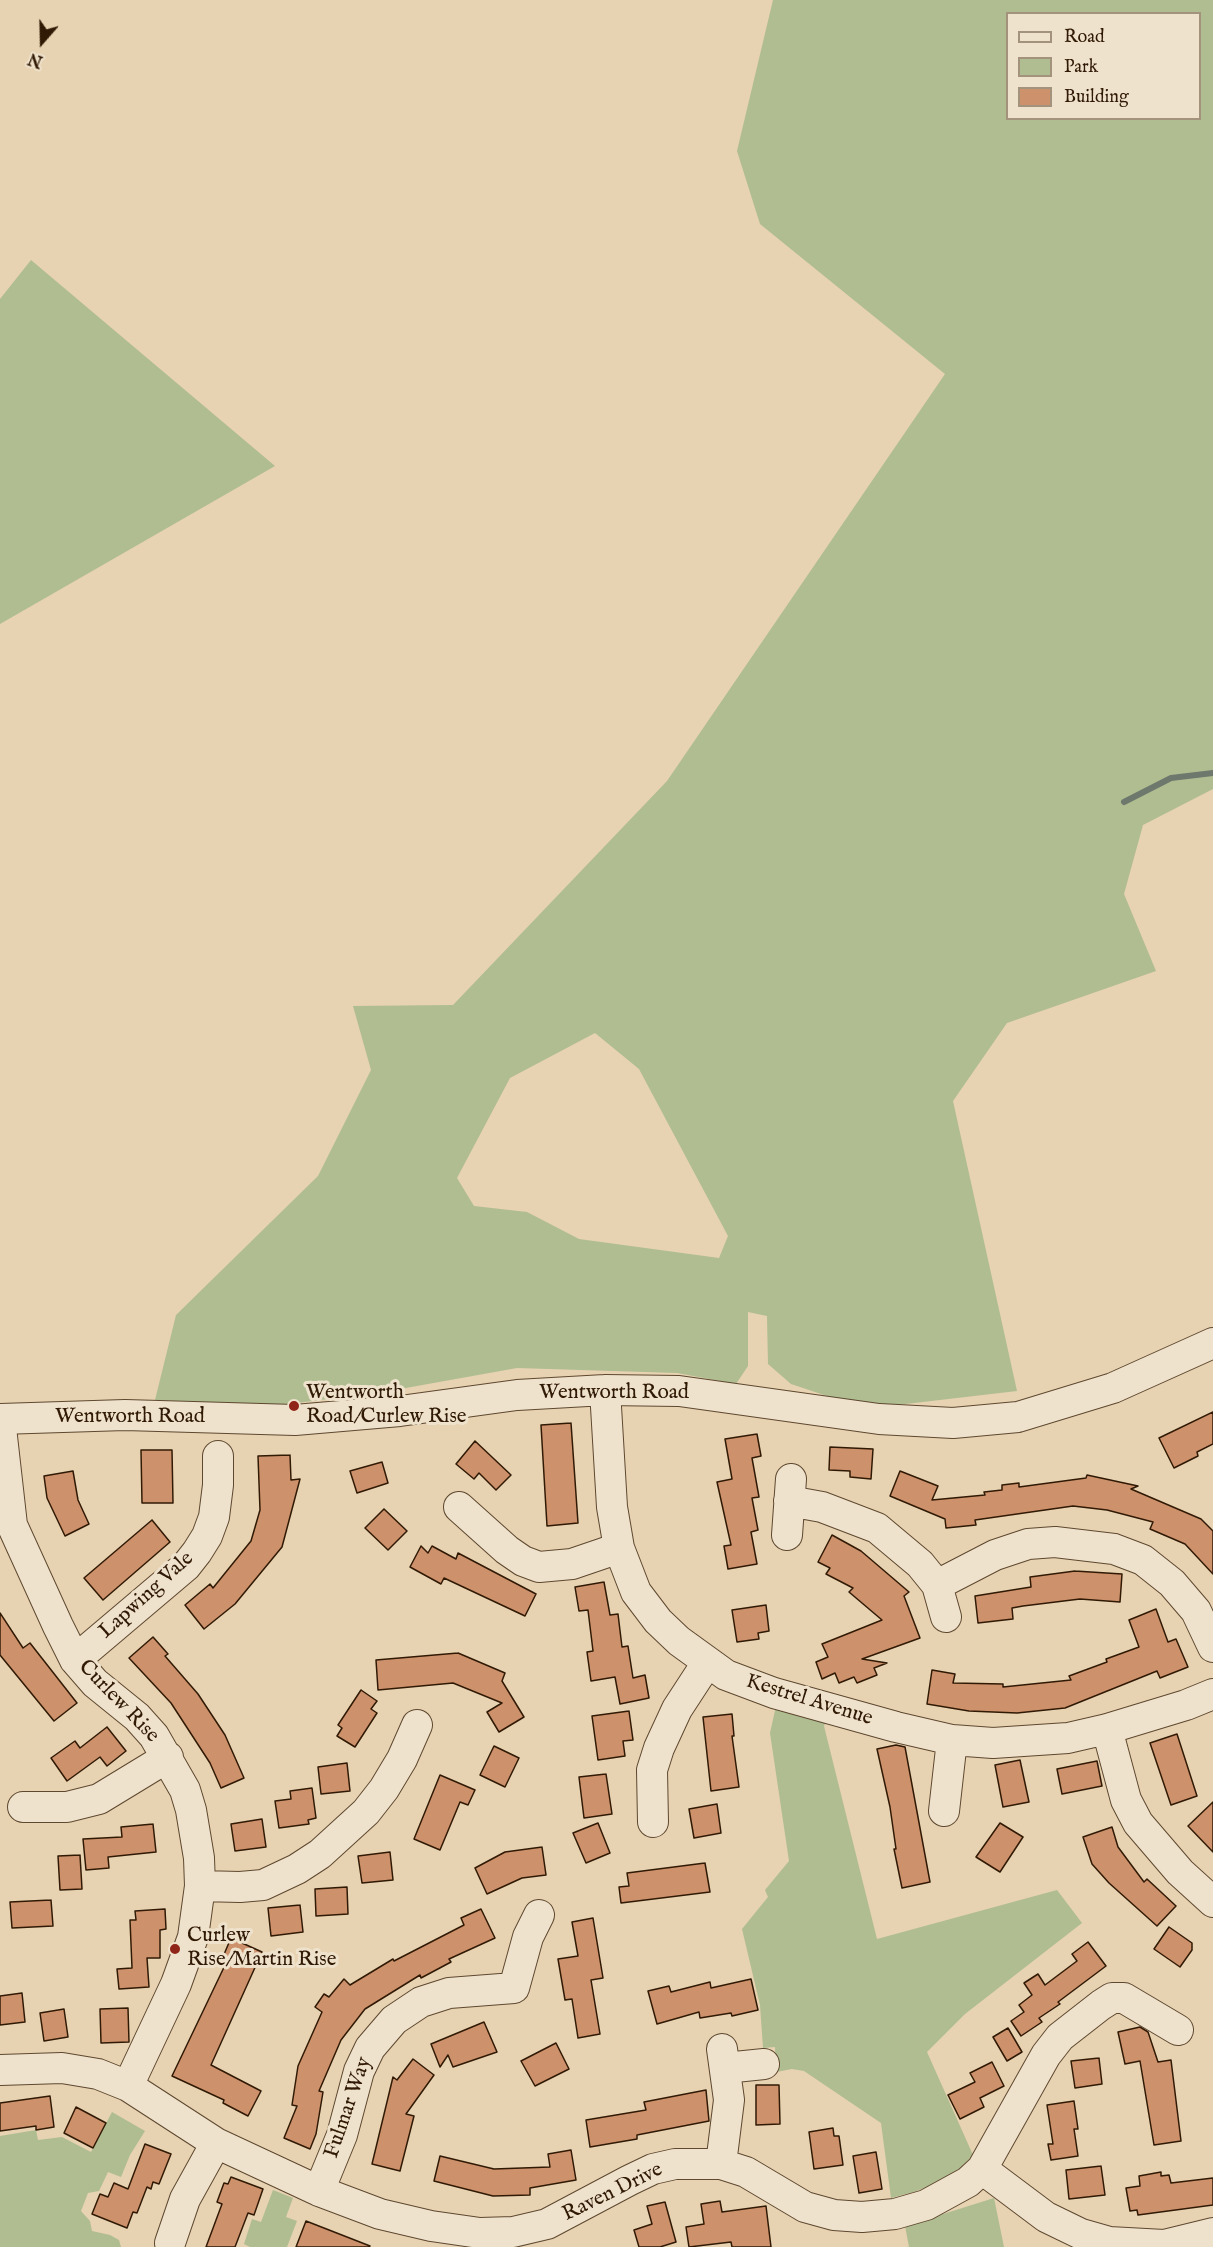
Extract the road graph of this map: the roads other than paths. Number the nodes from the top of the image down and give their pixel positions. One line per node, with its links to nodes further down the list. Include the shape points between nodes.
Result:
1 (1213, 1343): 2 (street, Wentworth Road, via 1113,1388 1018,1417 953,1423 879,1419 679,1391)
2 (605, 1390): 3 (street, Wentworth Road, via 517,1395 295,1420 125,1415); 7 (street, Kestrel Avenue, via 612,1507)
3 (0, 1419): 11 (street, Curlew Rise, via 12,1525)
4 (218, 1456): 11 (street, Lapwing Vale, via 214,1517 197,1552 186,1566)
5 (459, 1506): 7 (street, via 507,1550 539,1567 572,1564)
6 (787, 1535): 8 (street, via 790,1490 877,1528 920,1564)
7 (619, 1548): 12 (street, Kestrel Avenue, via 636,1592 658,1621)
8 (937, 1585): 9 (street); 10 (street, via 1028,1544 1055,1542 1114,1549 1143,1560 1172,1583 1196,1611)
9 (946, 1617)
10 (1213, 1647)
11 (75, 1660): 17 (street, Curlew Rise, via 95,1683 137,1717)
12 (707, 1663): 16 (street, Kestrel Avenue, via 747,1684); 20 (street, via 677,1709 659,1748 652,1770)
13 (1213, 1694): 15 (street, Kestrel Avenue)
14 (417, 1725): 21 (street, via 384,1789 366,1812 320,1854 262,1885)
15 (1107, 1729): 16 (street, Kestrel Avenue, via 1029,1742); 22 (street, via 1126,1800 1138,1823 1180,1872)
16 (952, 1740): 19 (street)
17 (168, 1757): 18 (street, via 99,1799 67,1807); 21 (street, Curlew Rise, via 191,1810)
18 (23, 1807)
19 (944, 1811)
20 (653, 1822)
21 (200, 1886): 27 (street, Curlew Rise, via 188,1954)
22 (1213, 1902)
23 (539, 1915): 31 (street, Fulmar Way, via 528,1937 514,1988 449,1993 421,2002 394,2020 370,2048)
24 (1178, 2030): 30 (street, Raven Drive, via 1124,1998 1112,1998 1101,2005 1060,2037 1046,2055)
25 (764, 2064): 29 (street, via 724,2059 729,2100)
26 (0, 2070): 27 (street, Raven Drive, via 62,2067 98,2074)
27 (129, 2086): 28 (street, Raven Drive)
28 (216, 2143): 31 (street, Raven Drive); 33 (street, via 185,2199)
29 (721, 2164): 30 (street, Raven Drive, via 746,2172 805,2207 862,2217 895,2214 926,2205 968,2182); 31 (street, Raven Drive, via 675,2164 653,2169 568,2215 543,2226 513,2232 480,2233 431,2226 380,2214)
30 (982, 2169): 32 (street, via 1046,2217 1109,2242 1164,2245)
31 (319, 2191)
32 (1213, 2232)
33 (170, 2243)

